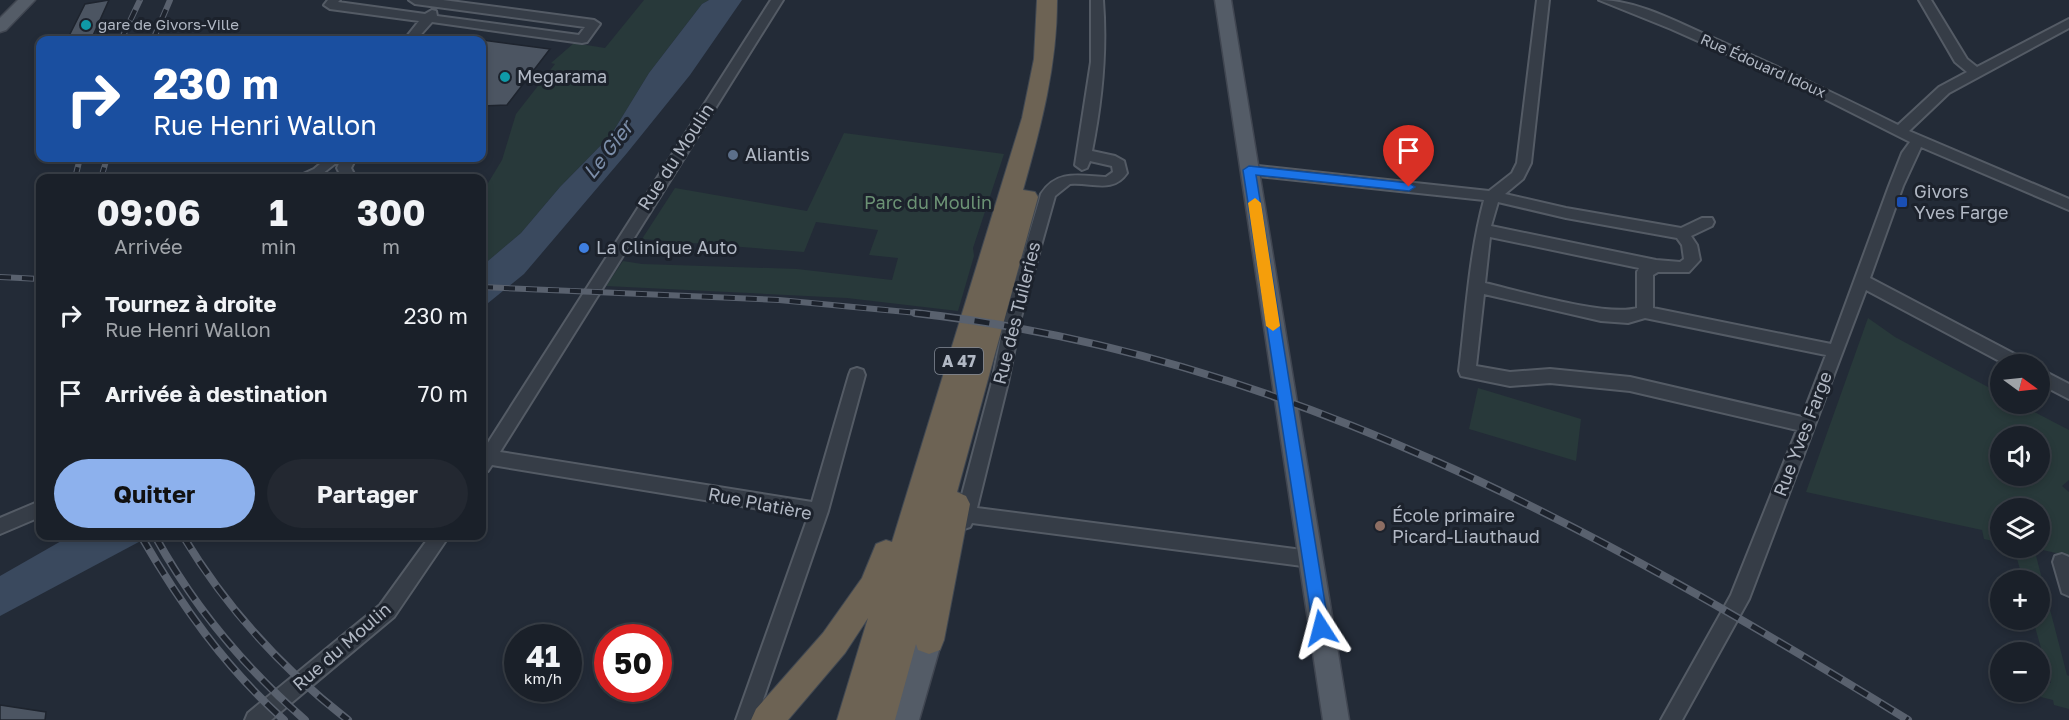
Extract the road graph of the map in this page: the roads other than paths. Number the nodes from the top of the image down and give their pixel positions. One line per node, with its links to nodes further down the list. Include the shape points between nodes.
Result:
1 (27, 0): 15 (main road)
2 (334, 0): 13 (street, via 330,5)
3 (415, 0): 12 (street)
4 (777, 0): 43 (street, Rue du Moulin)
5 (1047, 0): 35 (highway, A 47, via 1048,33 1033,117)
6 (1063, 0): 41 (highway, A 47, via 1057,74 1048,120)
7 (1097, 0): 21 (street, via 1098,42)
8 (1223, 0): 23 (main road)
9 (1543, 0): 26 (street, via 1524,163 1518,176)
10 (1605, 0): 19 (street, Rue Édouard Idoux, via 1804,83)
11 (1925, 0): 18 (street, via 1962,62)
12 (450, 2): 13 (street); 13 (street, via 594,24 582,39)
13 (434, 20): 16 (street); 17 (street)
14 (2069, 23): 18 (street)
15 (0, 27)
16 (415, 36)
17 (426, 36)
18 (1975, 72): 19 (street, via 1944,90)
19 (1900, 131): 20 (street, Rue Édouard Idoux)
20 (1918, 141): 27 (street, Rue Édouard Idoux); 32 (street, Rue Yves Farge, via 1909,153)
21 (1084, 155): 25 (street); 25 (street, via 1110,159 1119,164 1120,172 1103,182)
22 (330, 162): 24 (street)
23 (1249, 170): 26 (street); 50 (main road)
24 (315, 174)
25 (1079, 177): 47 (street, Rue des Tuileries, via 1066,179 1048,194)
26 (1492, 196): 29 (street); 30 (street)
27 (2069, 205)
28 (1707, 222): 30 (street)
29 (1483, 230): 31 (street); 33 (street)
30 (1682, 234): 31 (street, via 1692,260 1684,268)
31 (1656, 266): 34 (street, via 1645,272)
32 (1861, 280): 36 (street, Rue Yves Farge); 37 (street)
33 (1476, 286): 34 (street, via 1601,315 1628,317); 42 (street, via 1467,371 1510,379 1550,376 1630,384)
34 (1645, 312): 36 (street)
35 (963, 348): 56 (highway, via 874,585 834,643); 57 (highway, A 47)
36 (1836, 351): 42 (street, Rue Yves Farge)
37 (1999, 354)
38 (856, 375): 46 (street)
39 (2050, 382): 40 (street)
40 (2069, 392)
41 (966, 414): 53 (highway, via 967,447); 58 (highway, A 47)
42 (1807, 425): 61 (street, Rue Yves Farge, via 1739,599)
43 (486, 459)
44 (486, 462): 46 (street, Rue Platière)
45 (36, 511): 48 (street)
46 (819, 511): 55 (street, Rue Platière)
47 (965, 514): 50 (street); 53 (street, Rue des Tuileries)
48 (0, 526)
49 (437, 540): 54 (street, Rue du Moulin, via 387,611)
50 (1310, 559): 60 (main road)
51 (2062, 562): 52 (street)
52 (2069, 587)
53 (929, 640): 59 (main road)
54 (255, 720)
55 (746, 720)
56 (767, 720)
57 (853, 720)
58 (879, 720)
59 (906, 720)
60 (1336, 720)
61 (1671, 720)

